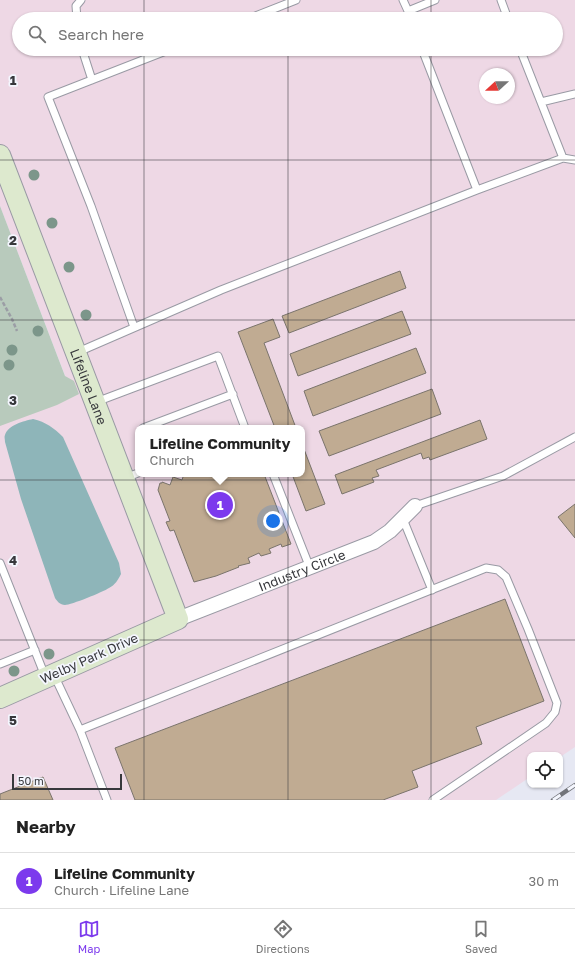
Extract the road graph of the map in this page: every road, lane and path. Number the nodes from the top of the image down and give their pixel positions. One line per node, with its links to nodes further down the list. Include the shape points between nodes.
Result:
1 (81, 0): 7 (lane, via 76,6)
2 (296, 0): 8 (lane)
3 (403, 0): 6 (lane)
4 (434, 0): 6 (lane)
5 (501, 0): 9 (lane)
6 (408, 11)
7 (76, 12)
8 (266, 12)
9 (505, 12)
10 (84, 56): 14 (lane)
11 (153, 56): 14 (lane)
12 (425, 56): 20 (lane)
13 (523, 56): 16 (lane)
14 (92, 80): 22 (lane, via 48,97 91,206)
15 (575, 94): 16 (lane)
16 (541, 102): 18 (lane)
17 (0, 155): 24 (street, Lifeline Lane)
18 (563, 158): 19 (lane); 20 (lane)
19 (575, 160)
20 (477, 190): 22 (lane, via 221,290)
21 (0, 297): 23 (path)
22 (134, 327): 24 (lane)
23 (17, 331)
24 (76, 353): 26 (street, Lifeline Lane)
25 (233, 394): 26 (lane, via 218,356); 27 (lane); 28 (lane)
26 (95, 402): 30 (street, Lifeline Lane)
27 (150, 425)
28 (245, 425)
29 (575, 437): 32 (lane, via 503,476)
30 (131, 476): 37 (street, Lifeline Lane)
31 (274, 477): 35 (lane)
32 (415, 506): 33 (street, Industry Circle)
33 (403, 520): 35 (street, Industry Circle, via 374,542); 36 (lane)
34 (0, 563): 38 (lane)
35 (310, 568): 37 (street, Industry Circle)
36 (432, 590): 42 (lane); 44 (lane, via 486,568 498,570 506,577 557,704 555,712 546,723)
37 (178, 618): 40 (street, Welby Park Drive)
38 (35, 650): 39 (lane); 40 (lane)
39 (0, 664)
40 (50, 676): 41 (street, Welby Park Drive); 42 (lane)
41 (0, 698)
42 (80, 730): 43 (lane)
43 (107, 800)
44 (433, 800)

